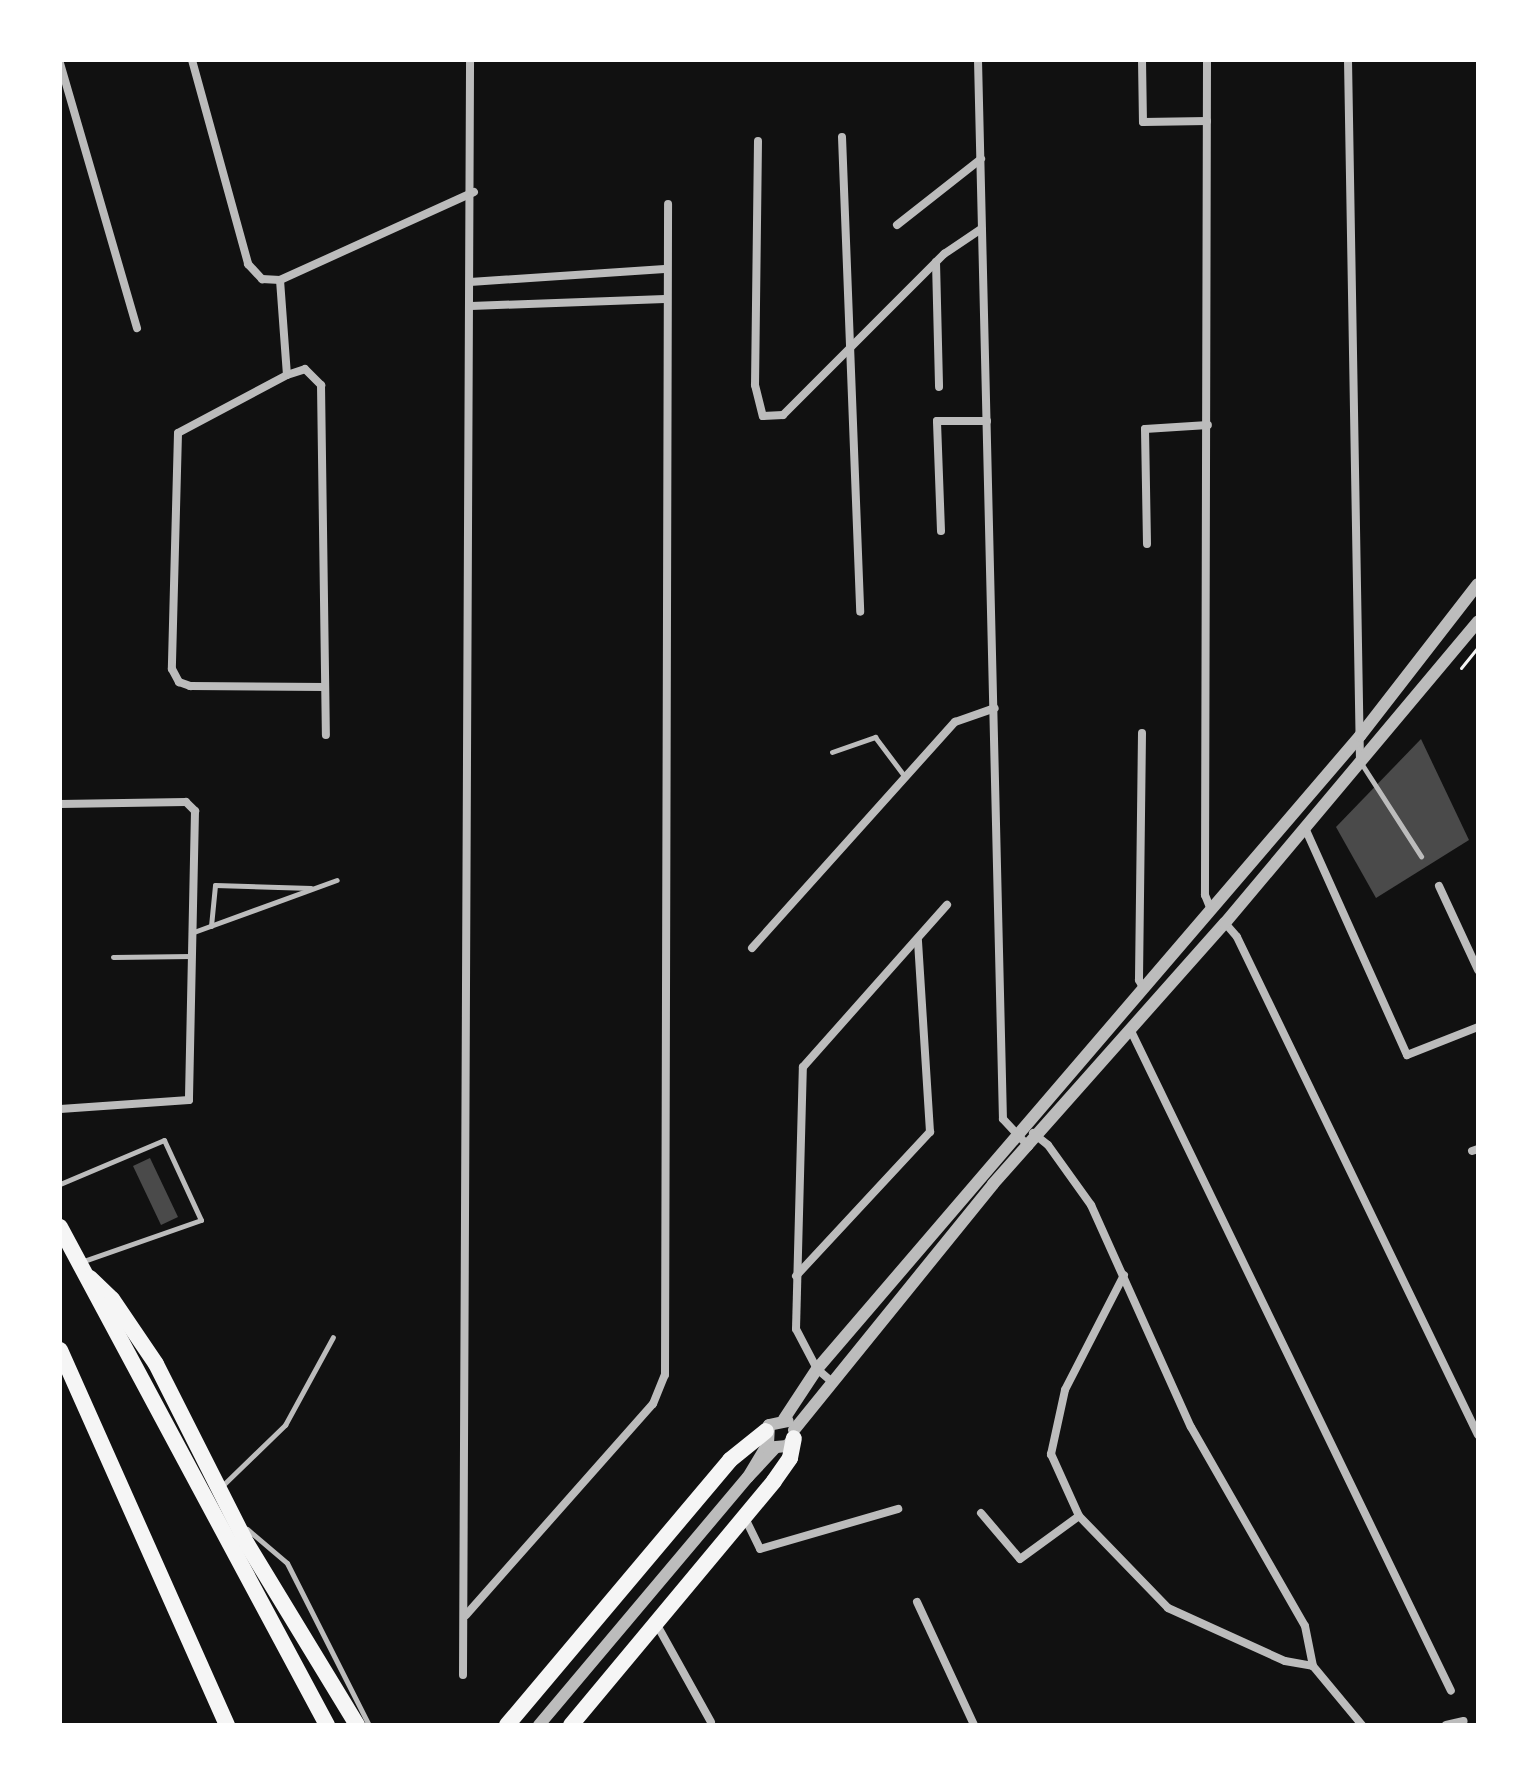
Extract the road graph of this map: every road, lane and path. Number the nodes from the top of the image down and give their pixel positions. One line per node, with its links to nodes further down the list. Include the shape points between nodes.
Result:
1 (192, 60): 18 (street, via 248,264 262,279)
2 (470, 60): 12 (street)
3 (978, 60): 11 (street)
4 (1142, 60): 8 (street, via 1143,122)
5 (1207, 60): 8 (street)
6 (1348, 60): 39 (street)
7 (60, 63): 22 (street)
8 (1207, 121): 27 (street)
9 (842, 137): 23 (street)
10 (758, 141): 23 (street, via 755,385 763,416 783,415)
11 (981, 159): 14 (street); 15 (street)
12 (474, 192): 18 (street); 19 (street)
13 (668, 204): 17 (street)
14 (897, 225)
15 (981, 229): 16 (street); 26 (street)
16 (936, 262): 23 (street); 25 (street)
17 (665, 269): 19 (street); 20 (street)
18 (280, 280): 24 (street)
19 (470, 282): 21 (street)
20 (665, 299): 21 (street); 86 (street, via 665,1375 653,1404)
21 (471, 306): 86 (street)
22 (137, 328)
23 (853, 345): 31 (street)
24 (287, 375): 35 (street, via 305,369 321,385); 35 (street, via 178,433 172,669 179,682 190,686)
25 (939, 387)
26 (987, 421): 28 (street, via 937,421); 36 (street)
27 (1208, 425): 29 (street, via 1145,429); 50 (street, via 1205,895)
28 (941, 531)
29 (1147, 544)
30 (1478, 584): 39 (street)
31 (860, 612)
32 (1476, 629): 41 (street)
33 (1478, 647): 34 (path)
34 (1458, 670)
35 (325, 687): 38 (street)
36 (995, 708): 42 (street, via 955,722); 63 (street, via 1003,1119)
37 (1142, 733): 59 (street)
38 (326, 735)
39 (1360, 736): 41 (street); 50 (street)
40 (832, 752): 42 (lane, via 875,737)
41 (1360, 762): 44 (street); 45 (lane)
42 (905, 778): 55 (street)
43 (60, 804): 53 (street, via 192,805)
44 (1305, 828): 51 (street); 60 (street, via 1407,1055)
45 (1421, 856)
46 (337, 880): 48 (lane)
47 (1439, 886): 58 (street)
48 (316, 888): 52 (lane); 52 (lane, via 215,885)
49 (947, 905): 54 (street)
50 (1211, 910): 59 (street)
51 (1225, 923): 61 (street); 77 (street, via 1237,937)
52 (211, 926): 53 (lane)
53 (191, 933): 56 (street)
54 (918, 940): 69 (street, via 803,1067); 69 (street, via 930,1132)
55 (752, 948)
56 (191, 956): 57 (lane); 62 (street, via 189,1100)
57 (113, 957)
58 (1478, 970)
59 (1143, 988): 63 (street)
60 (1478, 1027)
61 (1131, 1031): 64 (street); 90 (street)
62 (60, 1109)
63 (1021, 1131): 64 (street); 72 (street)
64 (1034, 1142): 68 (street, via 1091,1205); 73 (street)
65 (60, 1184): 67 (lane, via 164,1140 201,1220)
66 (60, 1227): 67 (highway)
67 (76, 1264): 79 (highway, via 135,1332); 94 (highway)
68 (1124, 1275): 82 (street, via 1065,1390 1051,1454); 88 (street, via 1234,1509 1305,1626)
69 (796, 1276): 72 (street, via 796,1329)
70 (333, 1337): 79 (lane, via 269,1445)
71 (60, 1350): 93 (highway)
72 (817, 1369): 73 (street); 74 (street)
73 (831, 1381): 76 (street)
74 (784, 1419): 75 (street, via 772,1421); 76 (street)
75 (766, 1431): 78 (street, via 768,1444); 97 (highway, via 730,1460)
76 (794, 1434): 78 (street); 84 (highway, via 790,1458)
77 (1478, 1435)
78 (748, 1477): 98 (street)
79 (218, 1489): 83 (highway)
80 (898, 1509): 84 (street, via 760,1549)
81 (981, 1513): 82 (street, via 1020,1559)
82 (1079, 1516): 88 (street, via 1168,1608 1285,1661)
83 (233, 1517): 95 (highway); 96 (lane, via 287,1563)
84 (747, 1525): 87 (highway)
85 (917, 1602): 100 (street)
86 (465, 1616): 89 (street)
87 (657, 1625): 92 (street); 99 (highway)
88 (1313, 1666): 101 (street)
89 (463, 1675)
90 (1451, 1691)
91 (1464, 1721): 102 (street)
92 (711, 1722)
93 (227, 1725)
94 (327, 1725)
95 (357, 1725)
96 (369, 1725)
97 (507, 1725)
98 (539, 1725)
99 (571, 1725)
100 (974, 1725)
101 (1362, 1725)
102 (1446, 1725)

